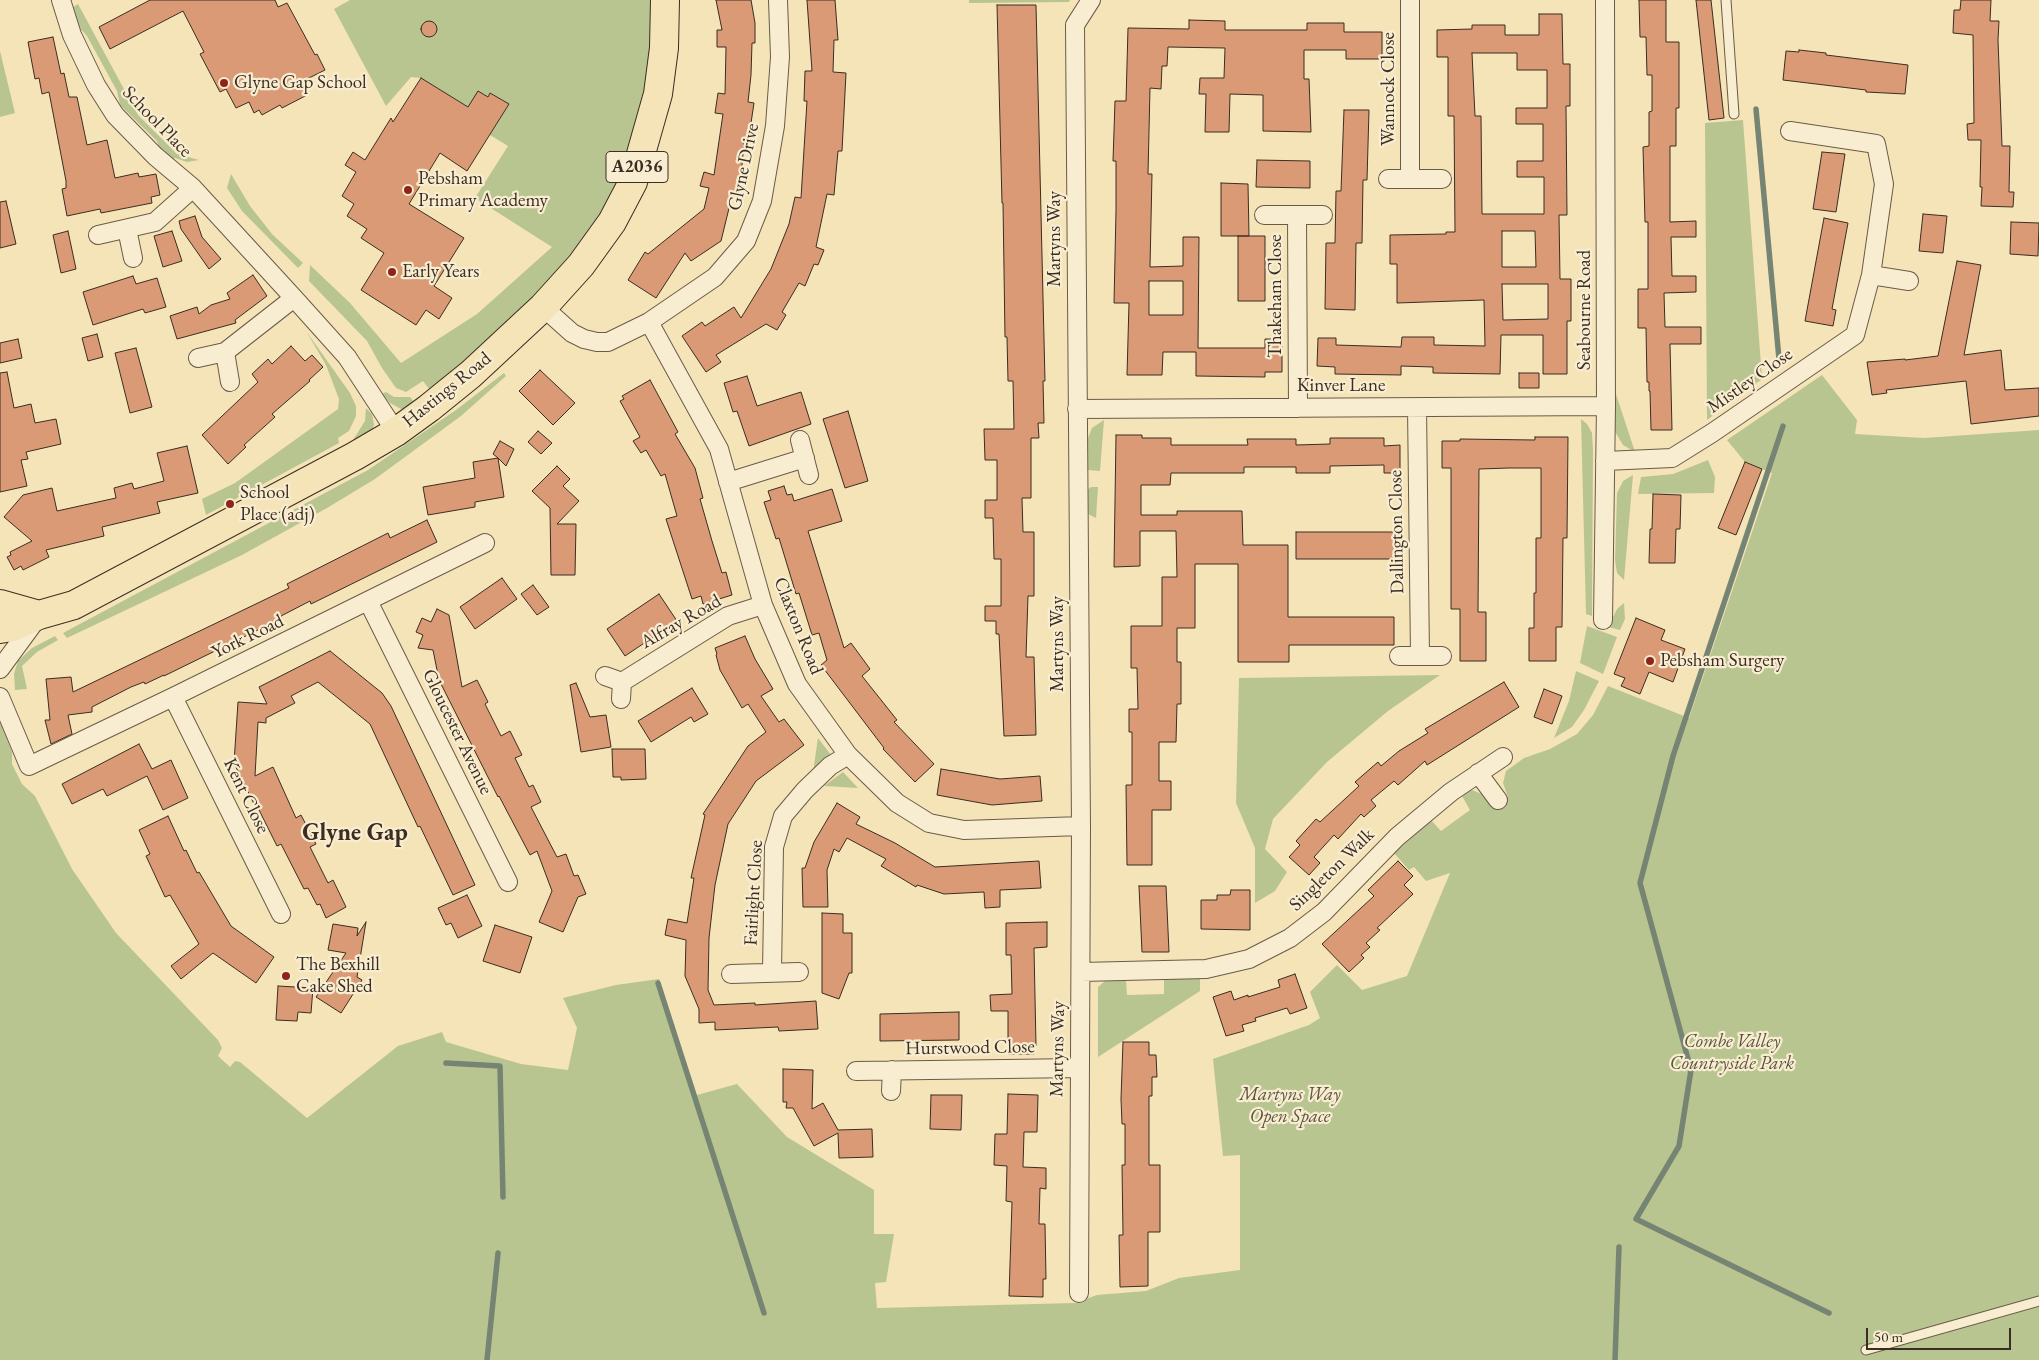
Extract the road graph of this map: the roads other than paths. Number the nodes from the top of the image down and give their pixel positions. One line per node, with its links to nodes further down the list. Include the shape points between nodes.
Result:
1 (61, 0): 13 (street, School Place, via 72,35 96,85 115,115 155,156)
2 (665, 0): 23 (main road, Hastings Road / A2036, via 664,48 658,94 633,182 612,222 581,265)
3 (778, 0): 24 (street, Glyne Drive, via 780,57 775,126 762,201 746,241 715,277)
4 (1091, 0): 31 (street, Martyns Way, via 1075,25)
5 (1410, 0): 11 (street, Wannock Close)
6 (1605, 0): 28 (street, Seabourne Road)
7 (1726, 0): 8 (lane)
8 (1734, 114)
9 (1790, 131): 20 (street, Mistley Close, via 1876,144 1884,184)
10 (1388, 179): 11 (street)
11 (1410, 179): 12 (street)
12 (1442, 179)
13 (193, 188): 17 (street, School Place, via 155,222); 22 (street, School Place)
14 (1264, 215): 15 (street, Thakeham Close)
15 (1297, 215): 16 (street, Thakeham Close); 30 (street, Thakeham Close)
16 (1323, 215)
17 (127, 229): 18 (street, School Place); 19 (street)
18 (98, 235)
19 (133, 258)
20 (1871, 275): 21 (street); 34 (street, Mistley Close, via 1855,335 1672,458)
21 (1909, 281)
22 (294, 298): 25 (street); 32 (street, School Place, via 347,357)
23 (542, 307): 24 (street, Glyne Drive, via 572,333 597,342 619,338); 32 (main road, Hastings Road / A2036, via 471,374)
24 (649, 322): 35 (street, Claxton Road, via 719,449)
25 (225, 352): 26 (street); 27 (street)
26 (198, 358)
27 (230, 382)
28 (1606, 406): 29 (street, Kinver Lane); 34 (street, Seabourne Road)
29 (1417, 407): 30 (street, Kinver Lane); 44 (street, Dallington Close)
30 (1298, 408): 31 (street, Kinver Lane)
31 (1077, 409): 54 (street, Martyns Way)
32 (396, 432): 40 (main road, Hastings Road / A2036, via 74,605)
33 (800, 440): 35 (street, via 807,467)
34 (1606, 461): 41 (street, Seabourne Road)
35 (728, 482): 39 (street, Claxton Road)
36 (485, 543): 37 (street, York Road)
37 (368, 601): 49 (street, York Road); 55 (street, Gloucester Avenue)
38 (0, 604): 40 (main road)
39 (764, 606): 47 (street, Alfray Road, via 728,616 622,690); 50 (street, Claxton Road, via 797,684)
40 (39, 615): 42 (main road, Hastings Road / A2036, via 13,627); 46 (street)
41 (1604, 620)
42 (0, 629)
43 (1399, 656): 44 (street)
44 (1420, 656): 45 (street)
45 (1442, 656)
46 (0, 669)
47 (605, 676)
48 (0, 697): 49 (street, York Road, via 28,766)
49 (173, 697): 56 (street, Kent Close)
50 (848, 755): 54 (street, Claxton Road, via 897,803 929,823 964,830); 57 (street, Fairlight Close, via 830,766 783,816 774,847)
51 (1503, 757): 52 (street, Singleton Walk)
52 (1478, 773): 53 (street); 59 (street, Singleton Walk, via 1397,837 1324,912 1290,938 1249,959 1206,969)
53 (1498, 800)
54 (1081, 826): 59 (street, Martyns Way)
55 (508, 882)
56 (281, 914)
57 (772, 972): 58 (street, Fairlight Close); 60 (street, Fairlight Close)
58 (799, 972)
59 (1081, 972): 61 (street, Martyns Way)
60 (731, 974)
61 (1079, 1068): 62 (street, Hurstwood Close); 65 (street, Martyns Way)
62 (892, 1070): 63 (street, Hurstwood Close); 64 (street, Hurstwood Close)
63 (856, 1071)
64 (891, 1091)
65 (1079, 1292)
66 (2039, 1301): 67 (lane)
67 (1866, 1350)

